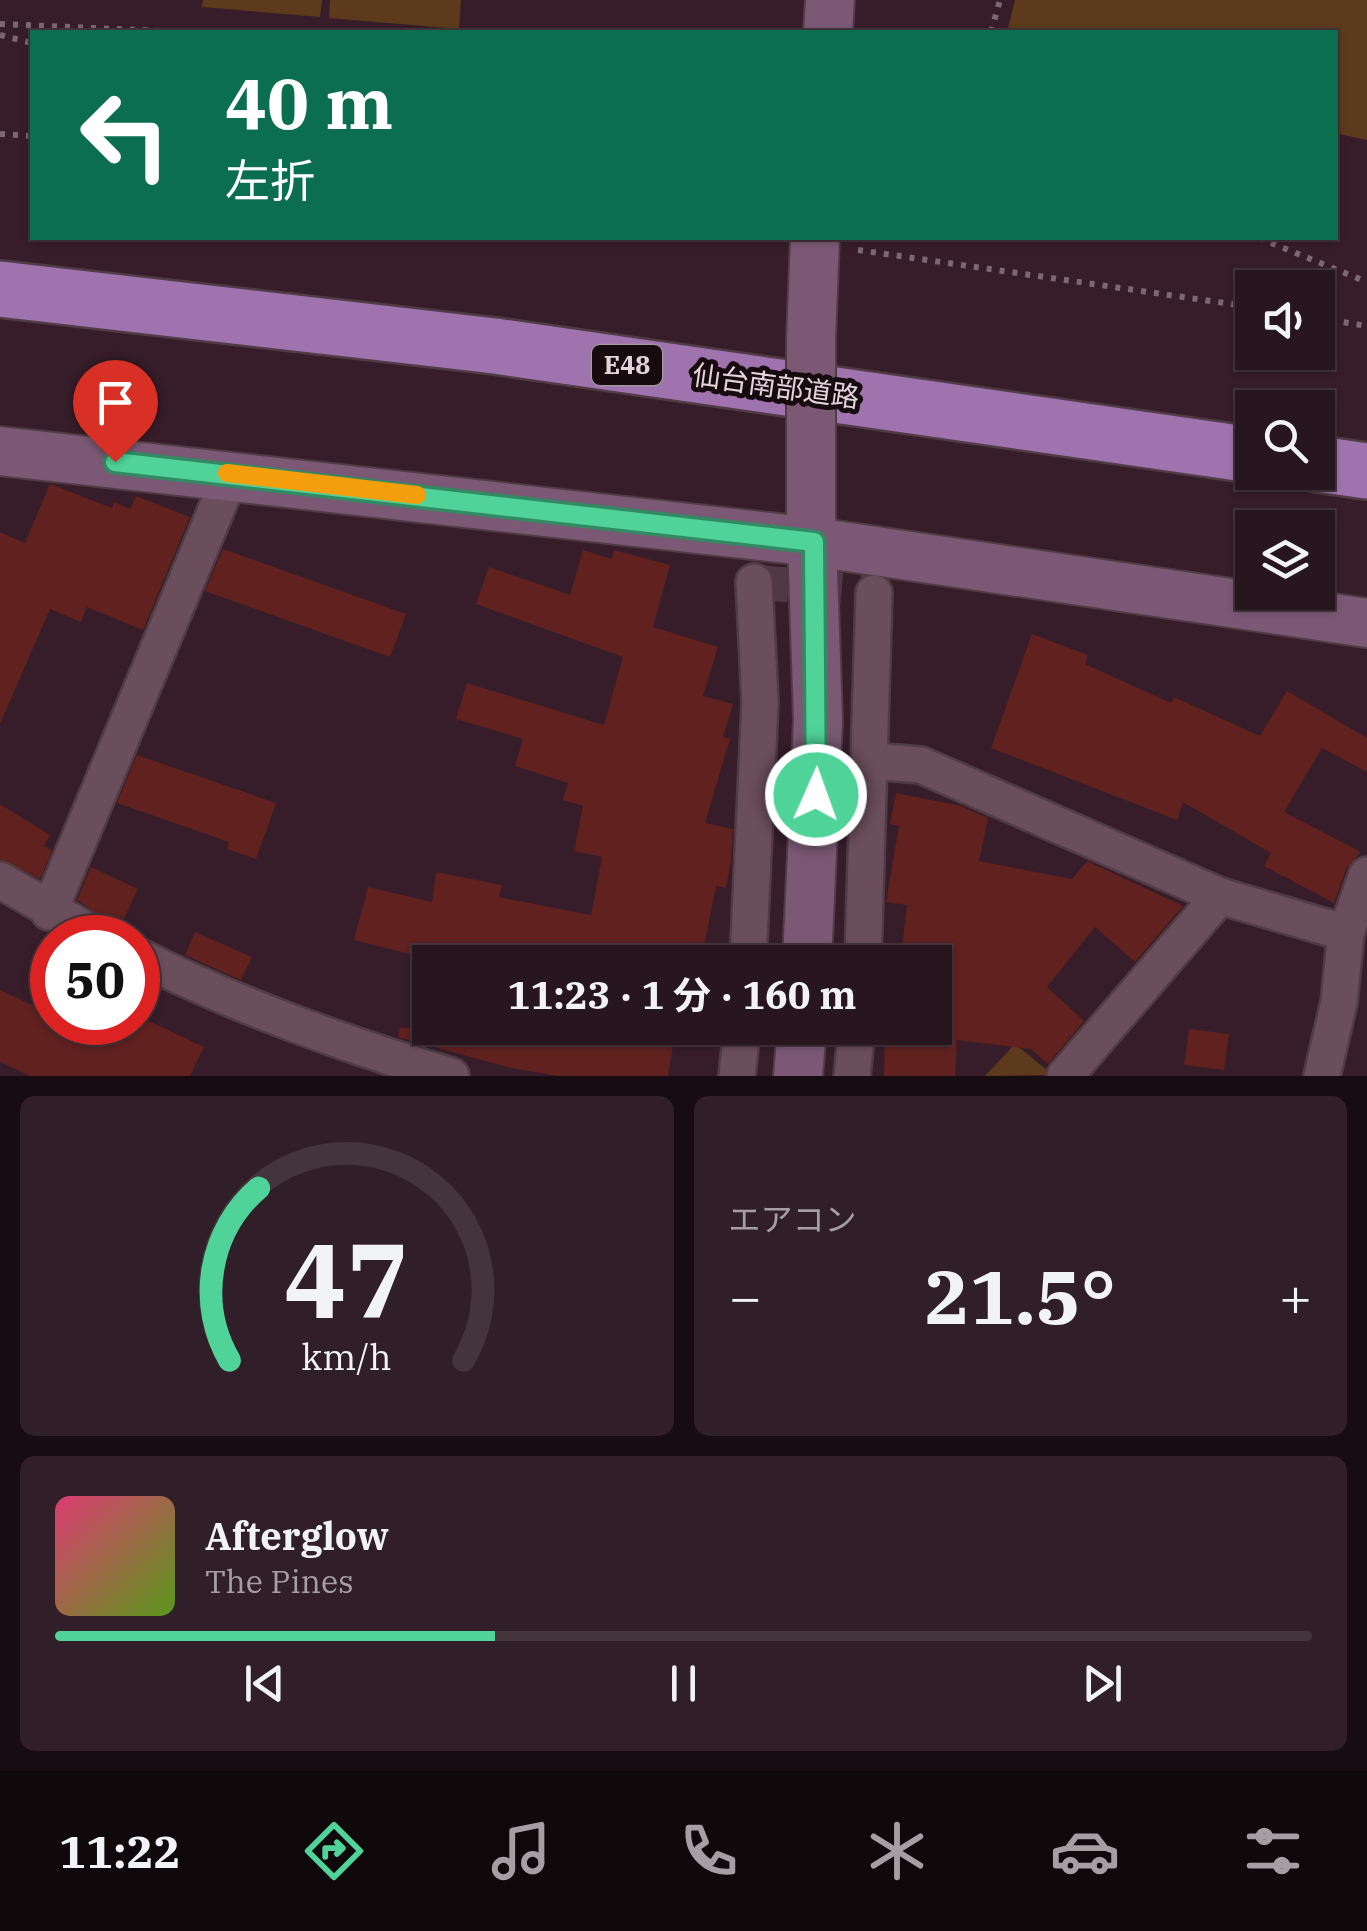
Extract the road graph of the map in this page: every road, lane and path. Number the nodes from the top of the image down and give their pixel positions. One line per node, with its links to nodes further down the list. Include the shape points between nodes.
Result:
1 (830, 0): 5 (street)
2 (1000, 0): 6 (path)
3 (0, 24): 4 (path)
4 (140, 30)
5 (828, 30)
6 (992, 30)
7 (0, 35): 8 (path)
8 (30, 42)
9 (0, 134): 10 (path)
10 (30, 136)
11 (1264, 240): 13 (path)
12 (828, 243): 15 (path); 23 (street, bridge, via 811,339)
13 (1367, 282)
14 (0, 289): 19 (highway, 仙台南部道路 / E48, via 495,346)
15 (1235, 304)
16 (1335, 321): 17 (path)
17 (1367, 326)
18 (0, 451): 22 (street)
19 (1235, 452)
20 (1335, 466): 21 (highway)
21 (1367, 470)
22 (231, 474): 23 (street); 31 (street)
23 (813, 527): 26 (street); 35 (street, via 818,720)
24 (754, 582): 34 (street, via 760,702)
25 (874, 593): 27 (street)
26 (1367, 623)
27 (872, 761): 30 (street, via 922,765); 36 (street)
28 (1367, 876): 33 (street)
29 (0, 880): 31 (street)
30 (1220, 896): 33 (street); 45 (street)
31 (49, 912): 32 (street)
32 (55, 915)
33 (1346, 933): 46 (street)
34 (749, 945)
35 (808, 945)
36 (864, 945)
37 (160, 967): 41 (street, via 355,1046)
38 (740, 1045): 42 (street)
39 (801, 1045): 43 (street)
40 (855, 1045): 44 (street)
41 (450, 1076)
42 (737, 1076)
43 (798, 1076)
44 (852, 1076)
45 (1065, 1076)
46 (1322, 1076)

